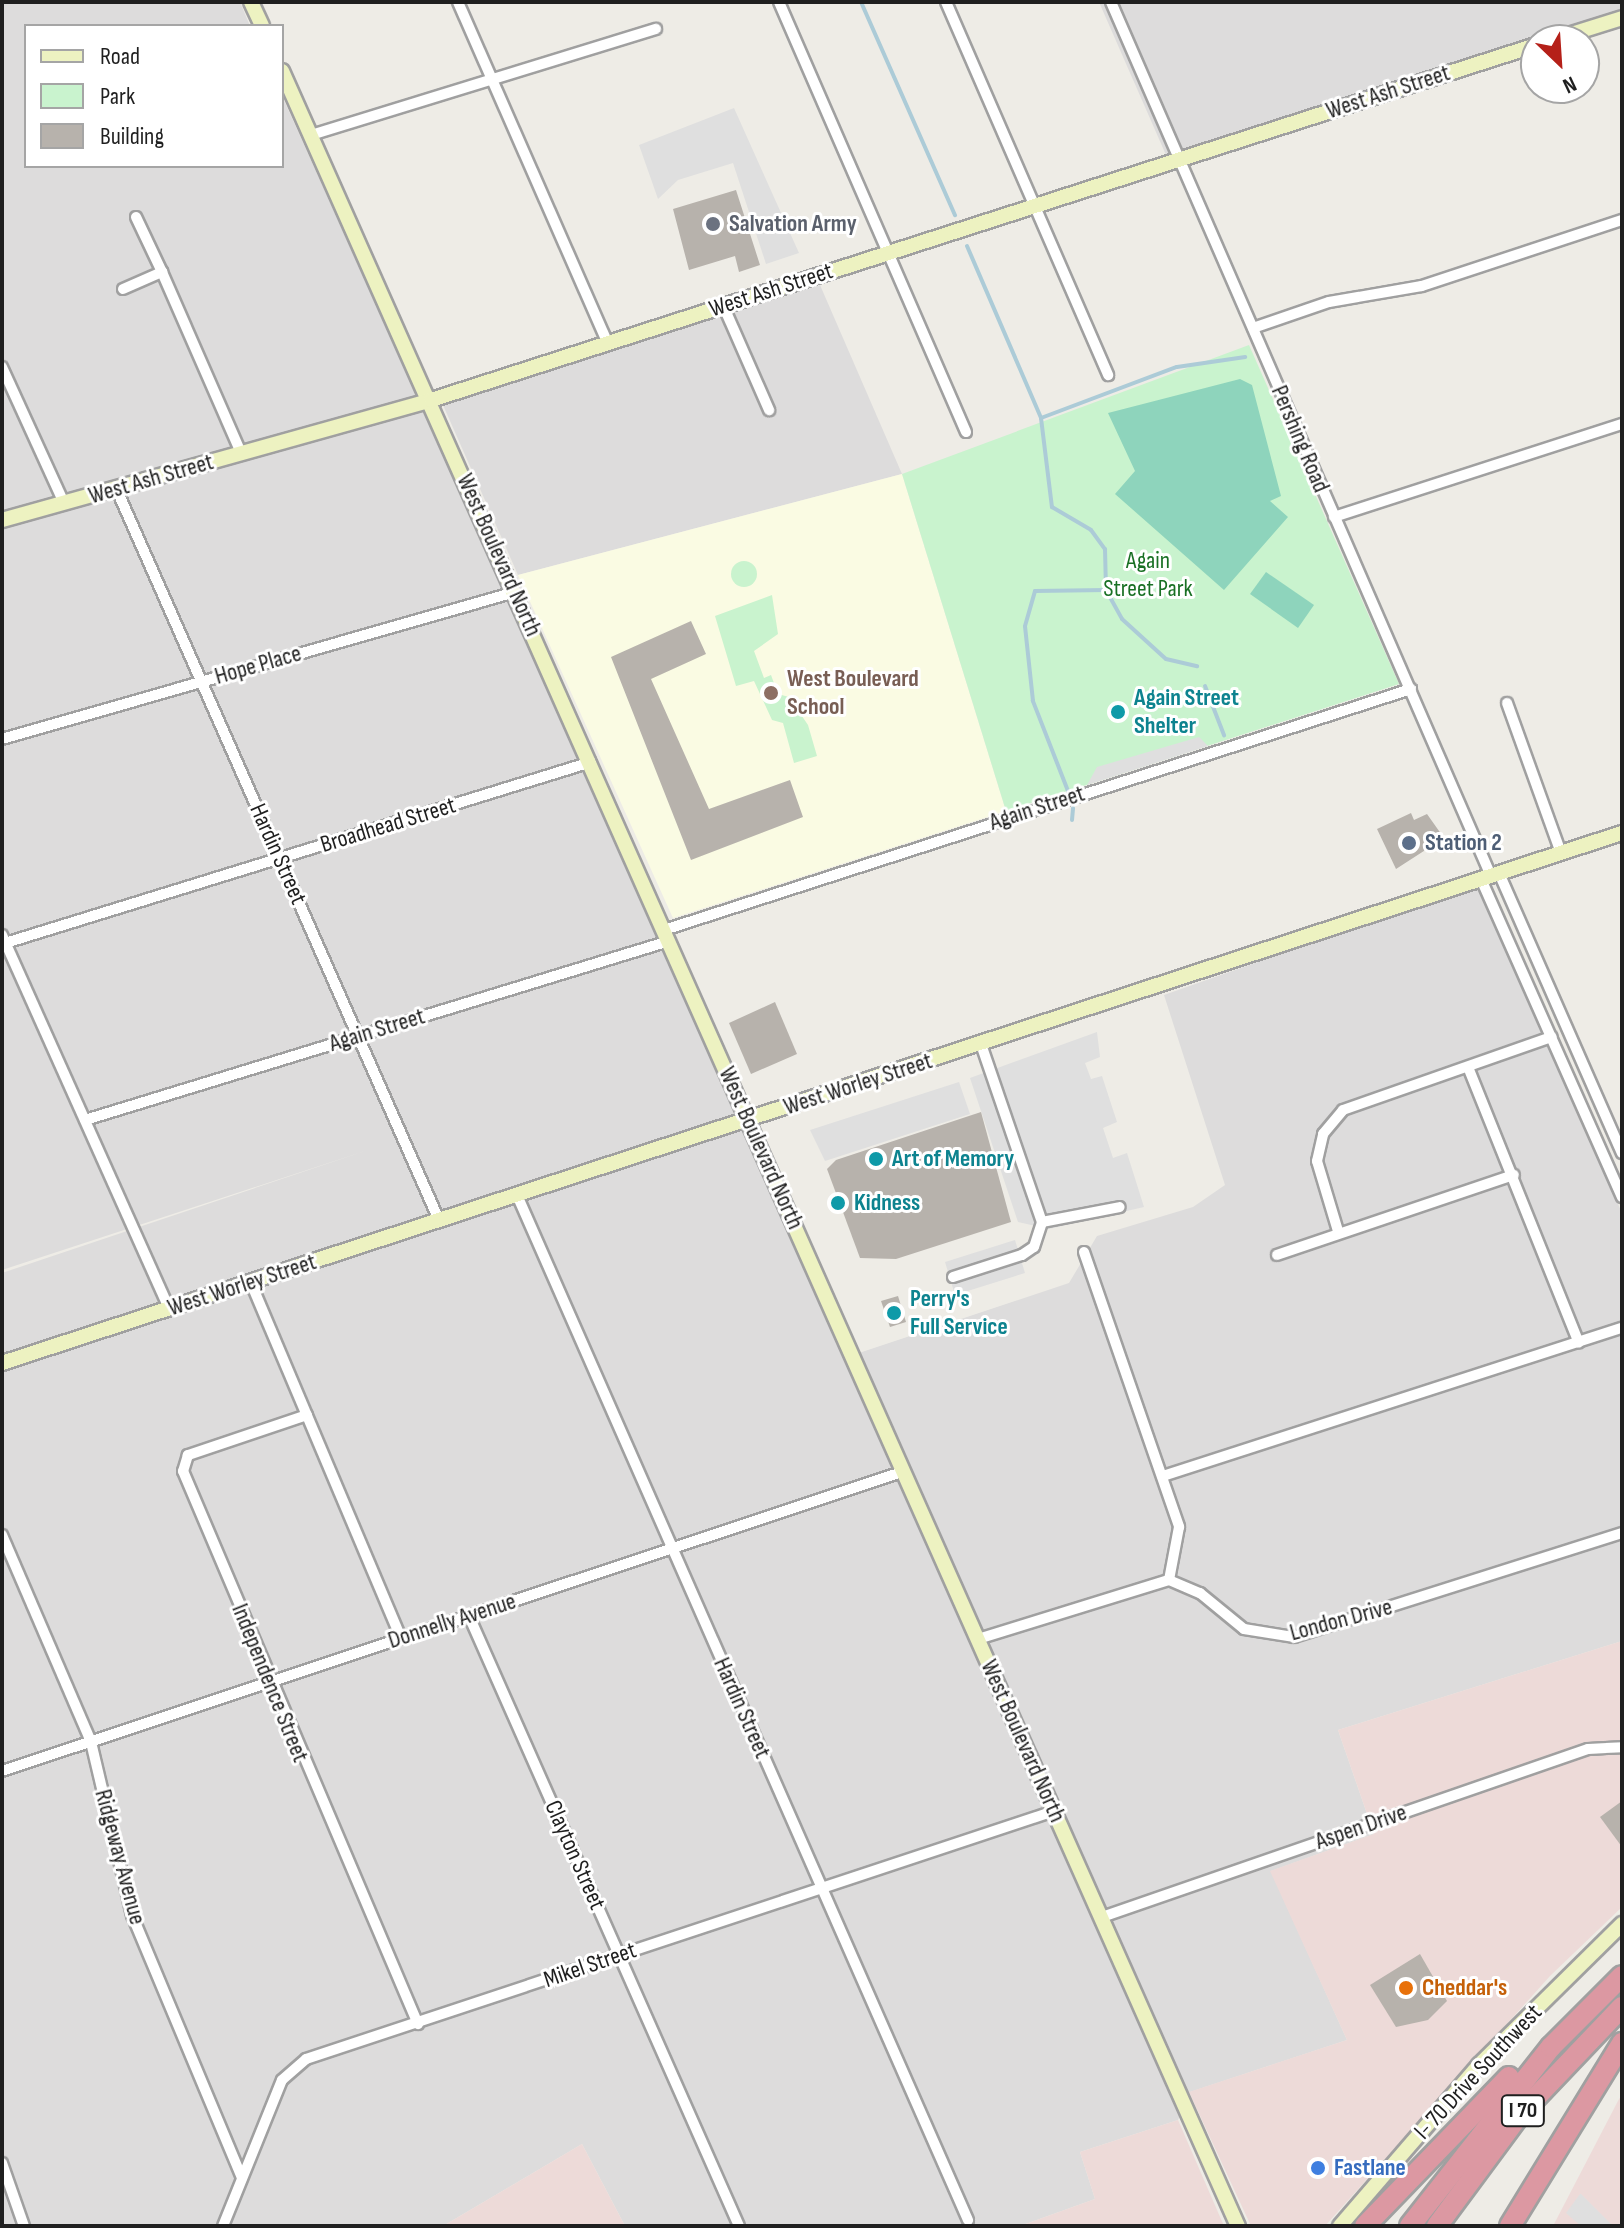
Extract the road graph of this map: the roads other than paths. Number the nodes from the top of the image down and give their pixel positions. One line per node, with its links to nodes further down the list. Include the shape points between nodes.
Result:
1 (251, 2): 7 (street)
2 (458, 2): 12 (street)
3 (779, 2): 18 (street)
4 (946, 2): 15 (street)
5 (1111, 2): 14 (street, Pershing Road)
6 (1622, 18): 8 (street)
7 (261, 24)
8 (1600, 25)
9 (656, 29): 12 (street)
10 (1520, 50): 14 (street, West Ash Street)
11 (284, 75): 13 (street, West Boulevard North)
12 (492, 79): 13 (street); 23 (street)
13 (311, 135): 26 (street, West Boulevard North)
14 (1180, 159): 15 (street, West Ash Street); 22 (street, Pershing Road)
15 (1037, 207): 18 (street, West Ash Street); 25 (street)
16 (136, 217): 19 (street)
17 (1622, 220): 22 (street, via 1422,286 1329,302)
18 (888, 253): 21 (street, West Ash Street); 29 (street)
19 (162, 272): 20 (street); 30 (street)
20 (123, 289)
21 (723, 305): 23 (street, West Ash Street); 27 (street)
22 (1253, 328): 33 (street, Pershing Road)
23 (608, 343): 26 (street, West Ash Street)
24 (2, 367): 32 (street)
25 (1108, 375)
26 (431, 400): 30 (street, West Ash Street); 35 (street, West Boulevard North)
27 (769, 410)
28 (1622, 424): 33 (street)
29 (966, 432)
30 (241, 453): 31 (street, West Ash Street)
31 (116, 488): 32 (street, West Ash Street); 36 (street, Hardin Street)
32 (64, 503): 34 (street, West Ash Street)
33 (1334, 517): 37 (street, Pershing Road)
34 (2, 520)
35 (515, 592): 36 (street, Hope Place); 40 (street, West Boulevard North)
36 (202, 681): 39 (street, Hope Place); 43 (street, Hardin Street)
37 (1411, 689): 44 (street, Pershing Road); 45 (street, Again Street)
38 (1507, 703): 42 (street)
39 (2, 739)
40 (591, 762): 43 (street, Broadhead Street); 45 (street, West Boulevard North)
41 (1622, 833): 42 (street, West Worley Street)
42 (1561, 853): 44 (street, West Worley Street)
43 (280, 858): 46 (street, Broadhead Street); 47 (street, Hardin Street)
44 (1490, 876): 48 (street, Pershing Road); 49 (street, West Worley Street); 53 (street)
45 (667, 935): 47 (street, Again Street); 51 (street, West Boulevard North)
46 (3, 941): 52 (street)
47 (358, 1035): 52 (street, Again Street); 58 (street, Hardin Street)
48 (1552, 1037): 50 (street); 56 (street, Pershing Road)
49 (981, 1044): 51 (street, West Worley Street); 59 (street)
50 (1468, 1067): 54 (street); 60 (street, via 1354,1104 1330,1123 1317,1161)
51 (748, 1119): 55 (street, West Worley Street); 70 (street, West Boulevard North)
52 (85, 1120): 65 (street)
53 (1622, 1153)
54 (1514, 1175): 60 (street); 67 (street)
55 (517, 1195): 58 (street, West Worley Street); 74 (street, Hardin Street)
56 (1622, 1197)
57 (1120, 1207): 59 (street)
58 (439, 1220): 64 (street, West Worley Street)
59 (1042, 1222): 63 (street, via 1034,1247 1022,1255)
60 (1338, 1231): 62 (street)
61 (1084, 1252): 71 (street)
62 (1277, 1255)
63 (953, 1277)
64 (251, 1283): 65 (street, West Worley Street); 69 (street)
65 (169, 1309): 68 (street, West Worley Street)
66 (1622, 1328): 67 (street)
67 (1579, 1343): 71 (street)
68 (2, 1363)
69 (307, 1415): 77 (street); 79 (street, Independence Street, via 188,1455 183,1471)
70 (902, 1472): 74 (street, Donnelly Avenue); 78 (street, West Boulevard North)
71 (1163, 1476): 75 (street, via 1179,1527)
72 (1622, 1533): 75 (street, London Drive, via 1294,1637 1244,1629 1200,1593)
73 (2, 1535): 80 (street, Ridgeway Avenue)
74 (672, 1549): 76 (street, Donnelly Avenue); 84 (street, Hardin Street)
75 (1169, 1580): 78 (street)
76 (469, 1616): 77 (street, Donnelly Avenue); 87 (street, Clayton Street)
77 (401, 1638): 79 (street, Donnelly Avenue)
78 (978, 1639): 83 (street, West Boulevard North)
79 (271, 1681): 80 (street, Donnelly Avenue); 90 (street, Independence Street)
80 (91, 1742): 82 (street, Donnelly Avenue); 94 (street, Ridgeway Avenue, via 132,1915)
81 (1622, 1747): 85 (street, Aspen Drive, via 1582,1751)
82 (2, 1771)
83 (1054, 1811): 84 (street, Mikel Street); 85 (street, West Boulevard North)
84 (821, 1888): 87 (street, Mikel Street); 95 (street, Hardin Street)
85 (1102, 1917): 99 (street, West Boulevard North)
86 (1622, 1924): 100 (street, I- 70 Drive Southwest, via 1479,2065)
87 (619, 1955): 90 (street, Mikel Street); 98 (street, Clayton Street)
88 (1622, 1976): 92 (highway, I 70)
89 (1622, 2007): 103 (highway, I 70, via 1519,2115)
90 (418, 2024): 94 (street, Mikel Street, via 289,2069)
91 (1622, 2043): 104 (highway)
92 (1551, 2047): 101 (highway, via 1524,2062); 102 (highway, I 70)
93 (2, 2163): 96 (street)
94 (242, 2178): 97 (street, Mikel Street)
95 (968, 2220)
96 (24, 2226)
97 (223, 2226)
98 (739, 2226)
99 (1238, 2226)
100 (1340, 2226)
101 (1365, 2226)
102 (1410, 2226)
103 (1437, 2226)
104 (1510, 2226)

